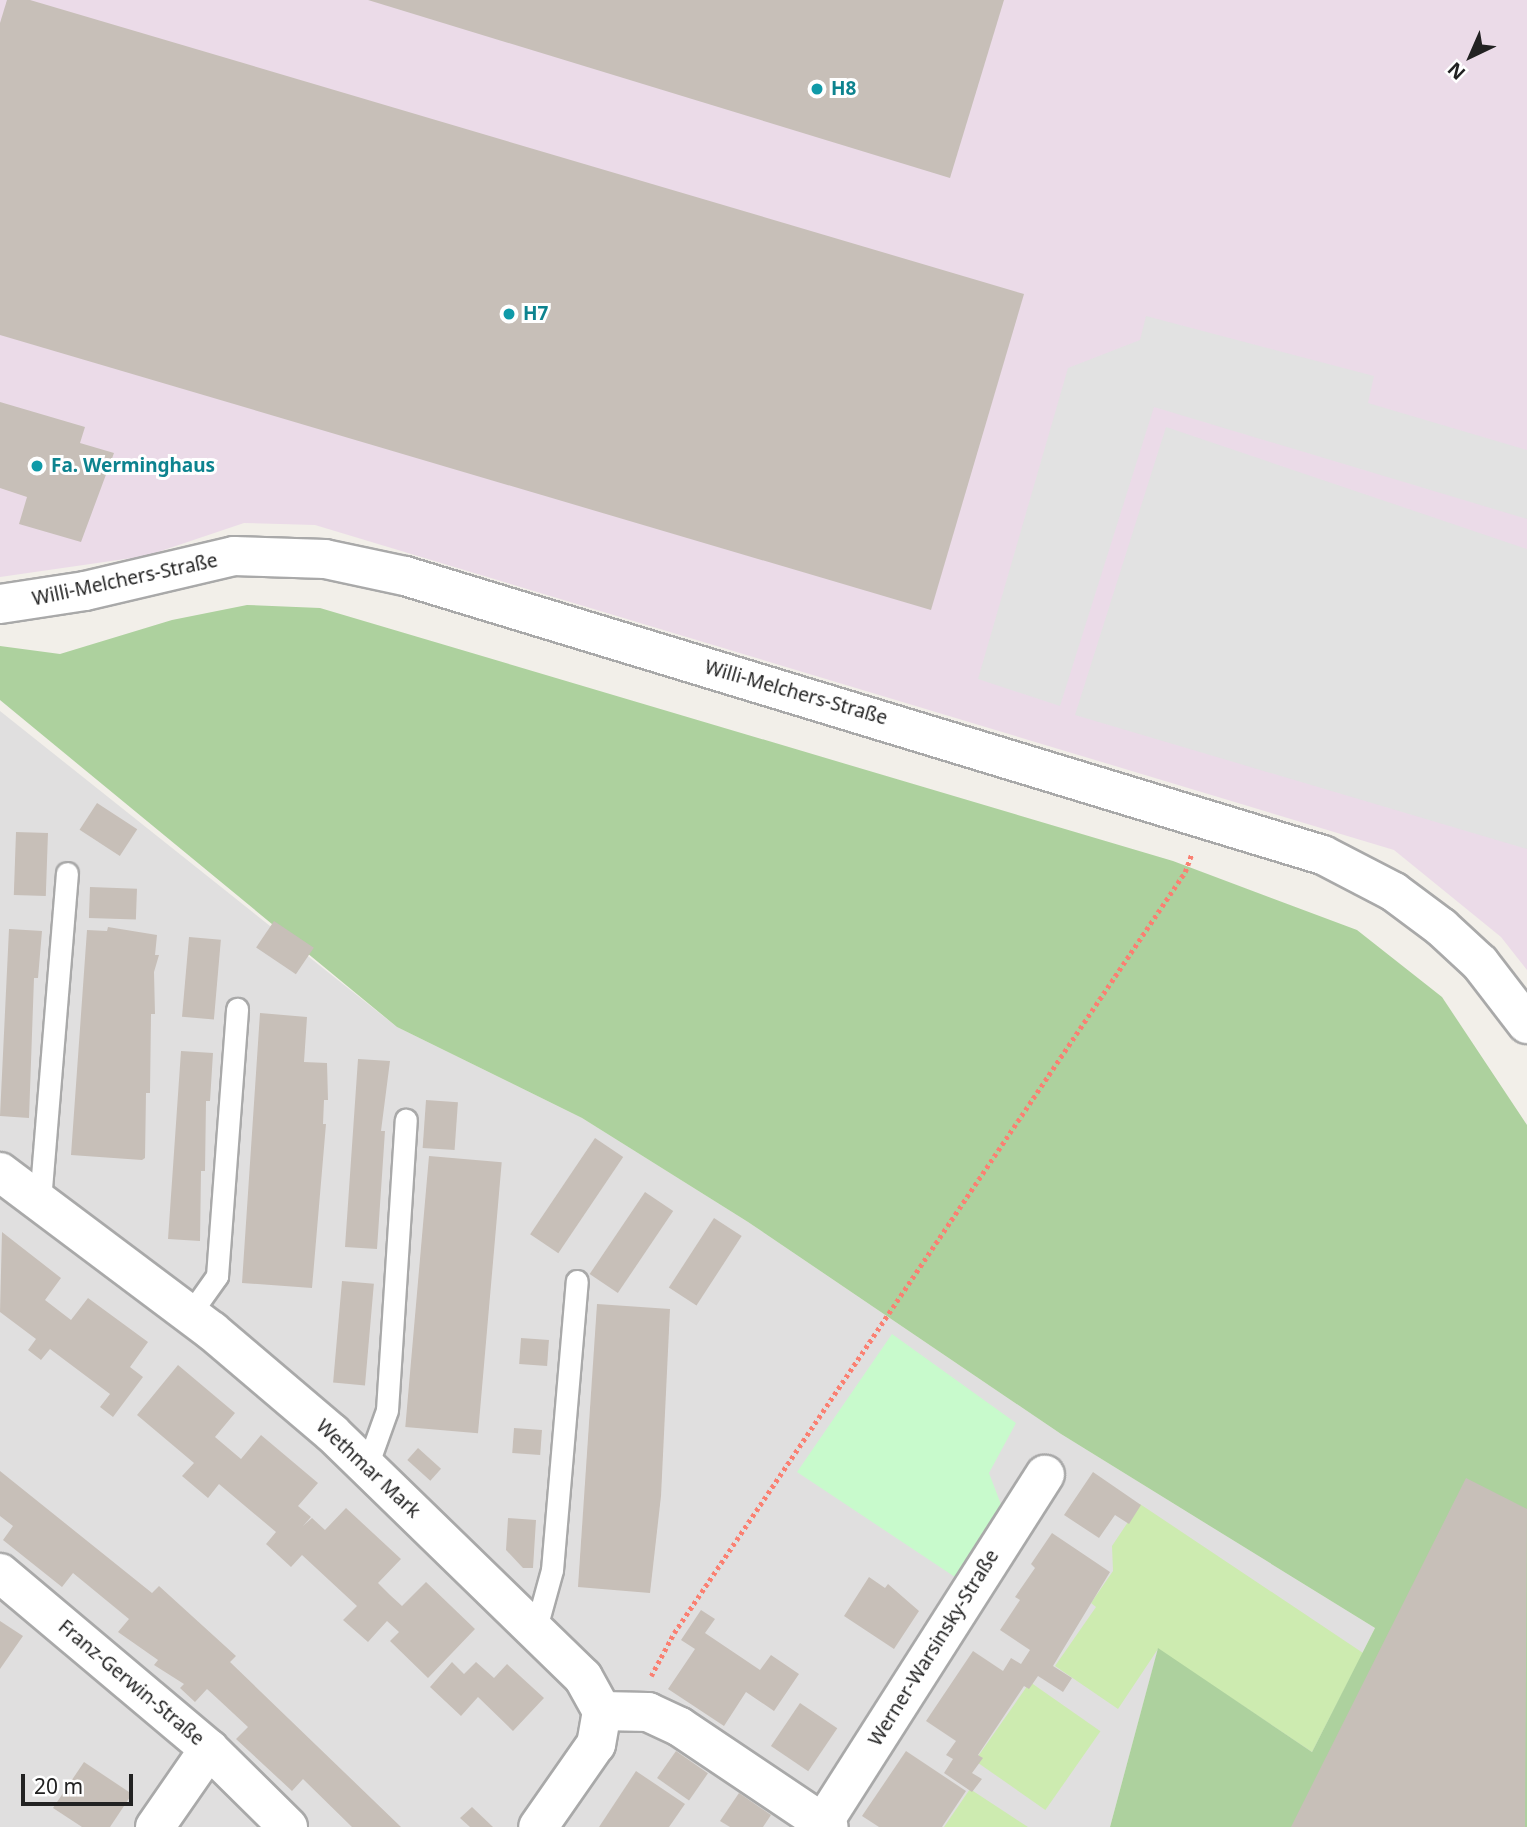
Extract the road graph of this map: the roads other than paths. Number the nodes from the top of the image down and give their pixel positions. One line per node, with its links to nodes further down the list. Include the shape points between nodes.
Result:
1 (0, 604): 4 (street, Willi-Melchers-Straße, via 85,591 183,564 234,556 325,559 405,576 1323,855 1394,892 1480,963)
2 (67, 873): 7 (lane)
3 (237, 1009): 9 (lane, via 217,1276)
4 (1527, 1024)
5 (406, 1121): 10 (lane, via 387,1410)
6 (0, 1172): 7 (street, Wethmar Mark)
7 (40, 1200): 9 (street, Wethmar Mark)
8 (577, 1281): 13 (lane, via 552,1570)
9 (190, 1314): 10 (street, Wethmar Mark)
10 (367, 1466): 13 (street, Wethmar Mark)
11 (1045, 1475): 16 (street, Werner-Warsinsky-Straße)
12 (0, 1573): 15 (street, Franz-Gerwin-Straße)
13 (536, 1628): 14 (street, Wethmar Mark)
14 (617, 1710): 16 (street, Werner-Warsinsky-Straße, via 681,1727); 19 (street)
15 (209, 1749): 17 (street); 18 (street, Franz-Gerwin-Straße)
16 (826, 1825)
17 (155, 1827)
18 (288, 1827)
19 (538, 1827)

